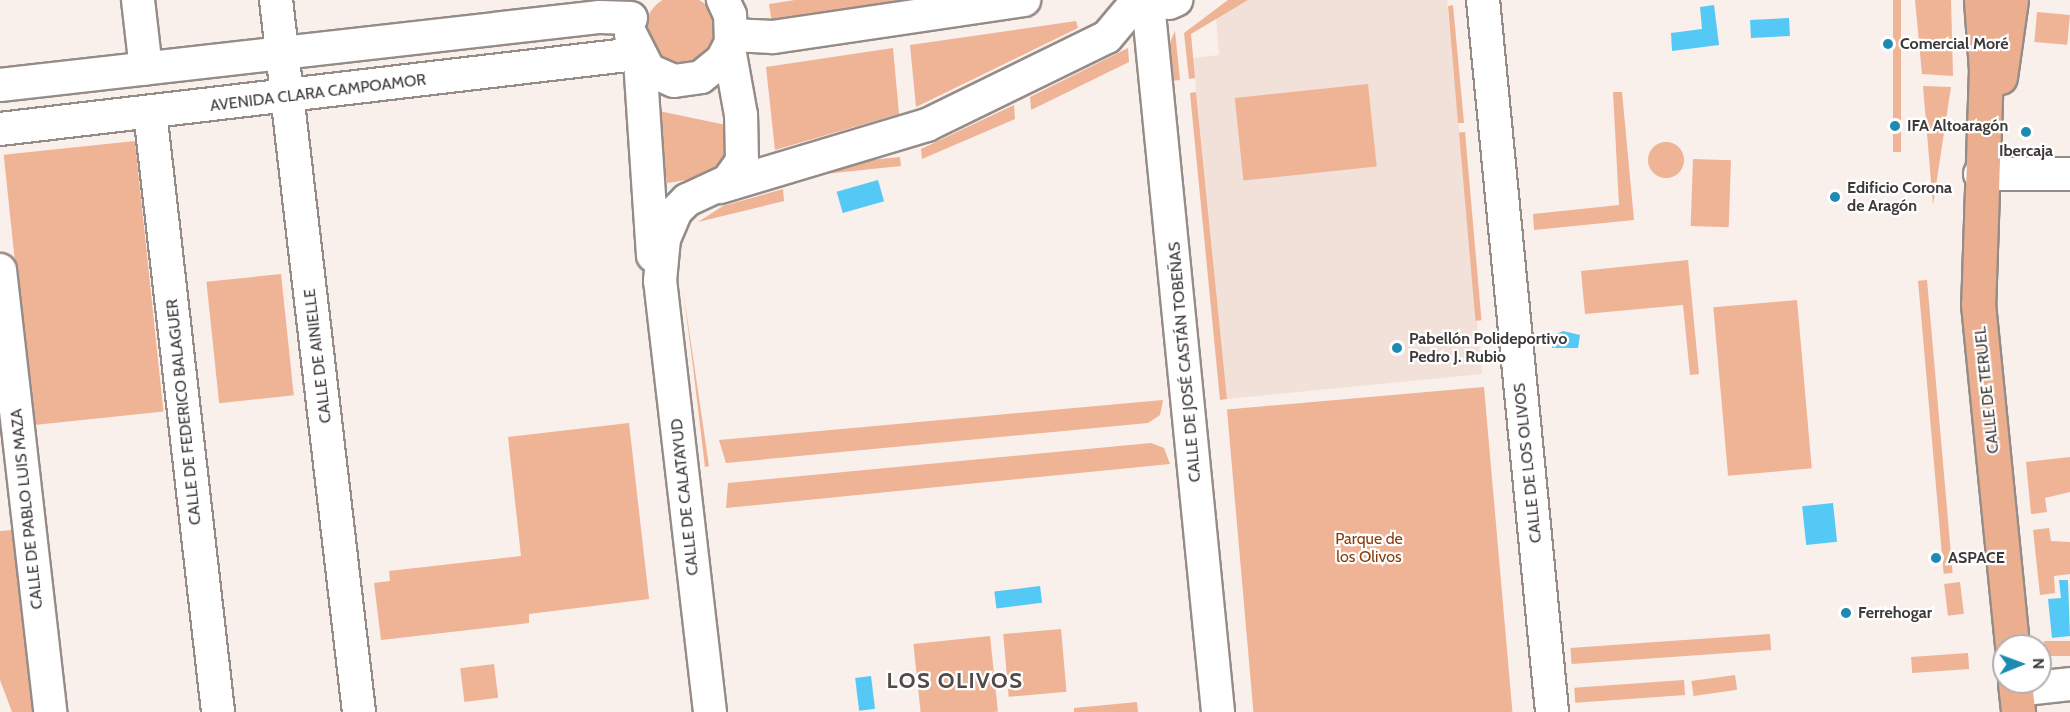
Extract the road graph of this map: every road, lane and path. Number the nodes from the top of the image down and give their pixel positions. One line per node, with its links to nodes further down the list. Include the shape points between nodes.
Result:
1 (138, 0): 12 (street)
2 (276, 0): 10 (street, CALLE DE AINIELLE)
3 (1024, 0): 9 (street, via 773,37)
4 (1483, 0): 33 (street, CALLE DE LOS OLIVOS)
5 (1981, 0): 17 (main road, CALLE DE TERUEL)
6 (2012, 0): 17 (main road, CALLE DE TERUEL, via 2007,46)
7 (1152, 4): 19 (street, via 1107,37 947,117 886,141); 32 (street, CALLE DE JOSÉ CASTÁN TOBEÑAS)
8 (635, 6): 10 (street); 11 (street, CALLE DE CALATAYUD)
9 (732, 18): 11 (street, via 712,70 687,81 661,77); 18 (street, CALLE DE CALATAYUD)
10 (282, 53): 12 (street); 14 (street, CALLE DE AINIELLE)
11 (638, 57): 14 (street, AVENIDA CLARA CAMPOAMOR); 24 (street, CALLE DE CALATAYUD, via 649,234)
12 (146, 69): 13 (street)
13 (0, 85)
14 (288, 96): 15 (street, AVENIDA CLARA CAMPOAMOR); 30 (street, CALLE DE AINIELLE)
15 (150, 112): 16 (street, AVENIDA CLARA CAMPOAMOR); 29 (street, CALLE DE FEDERICO BALAGUER)
16 (0, 129)
17 (1984, 134): 20 (main road, CALLE DE TERUEL)
18 (744, 145): 19 (street, via 761,167); 22 (street, CALLE DE CALATAYUD, via 733,177)
19 (780, 170): 22 (street)
20 (1980, 174): 21 (street); 25 (main road, CALLE DE TERUEL, via 1978,304)
21 (2070, 174)
22 (701, 192): 24 (street, CALLE DE CALATAYUD, via 687,200 668,224)
23 (0, 270): 28 (street, CALLE DE PABLO LUIS MAZA)
24 (660, 281): 31 (street, CALLE DE CALATAYUD)
25 (2011, 634)
26 (2070, 684): 27 (street)
27 (2016, 695)
28 (50, 712)
29 (218, 712)
30 (359, 712)
31 (710, 712)
32 (1218, 712)
33 (1552, 712)

